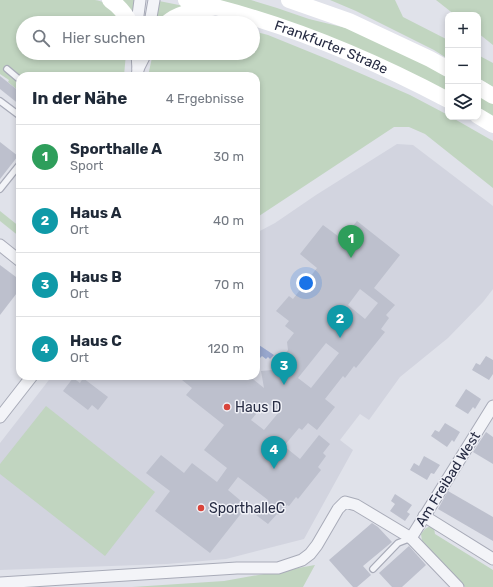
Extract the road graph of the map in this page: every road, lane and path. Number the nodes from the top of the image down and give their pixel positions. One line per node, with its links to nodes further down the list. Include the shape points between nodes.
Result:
1 (110, 0): 7 (street, via 117,4)
2 (140, 0): 8 (street)
3 (154, 0): 9 (street)
4 (186, 0): 6 (street, Frankfurter Straße)
5 (289, 0): 15 (street, Frankfurter Straße, via 349,21)
6 (216, 7): 10 (street); 11 (street, Frankfurter Straße)
7 (126, 16)
8 (138, 16)
9 (151, 16)
10 (178, 16)
11 (247, 16)
12 (260, 20): 22 (street, Frankfurter Straße, via 317,39 374,63)
13 (137, 60): 17 (street)
14 (143, 60): 18 (street)
15 (445, 67)
16 (7, 69): 19 (lane)
17 (137, 72)
18 (137, 72)
19 (16, 77)
20 (481, 89): 21 (street)
21 (493, 96)
22 (445, 98)
23 (0, 101): 24 (lane)
24 (16, 113)
25 (481, 118): 26 (street)
26 (493, 125)
27 (16, 169): 28 (lane)
28 (0, 190)
29 (0, 245): 30 (street)
30 (16, 257)
31 (29, 380): 33 (street)
32 (493, 406): 34 (street, Am Freibad West)
33 (0, 417)
34 (489, 422): 35 (street, Am Freibad West)
35 (424, 516): 36 (street, Am Freibad West); 37 (street)
36 (411, 538): 38 (lane, via 398,543); 39 (street, via 356,505 345,502 310,554 302,560 278,568 237,568); 40 (street)
37 (493, 558)
38 (373, 569)
39 (0, 583)
40 (458, 587)

